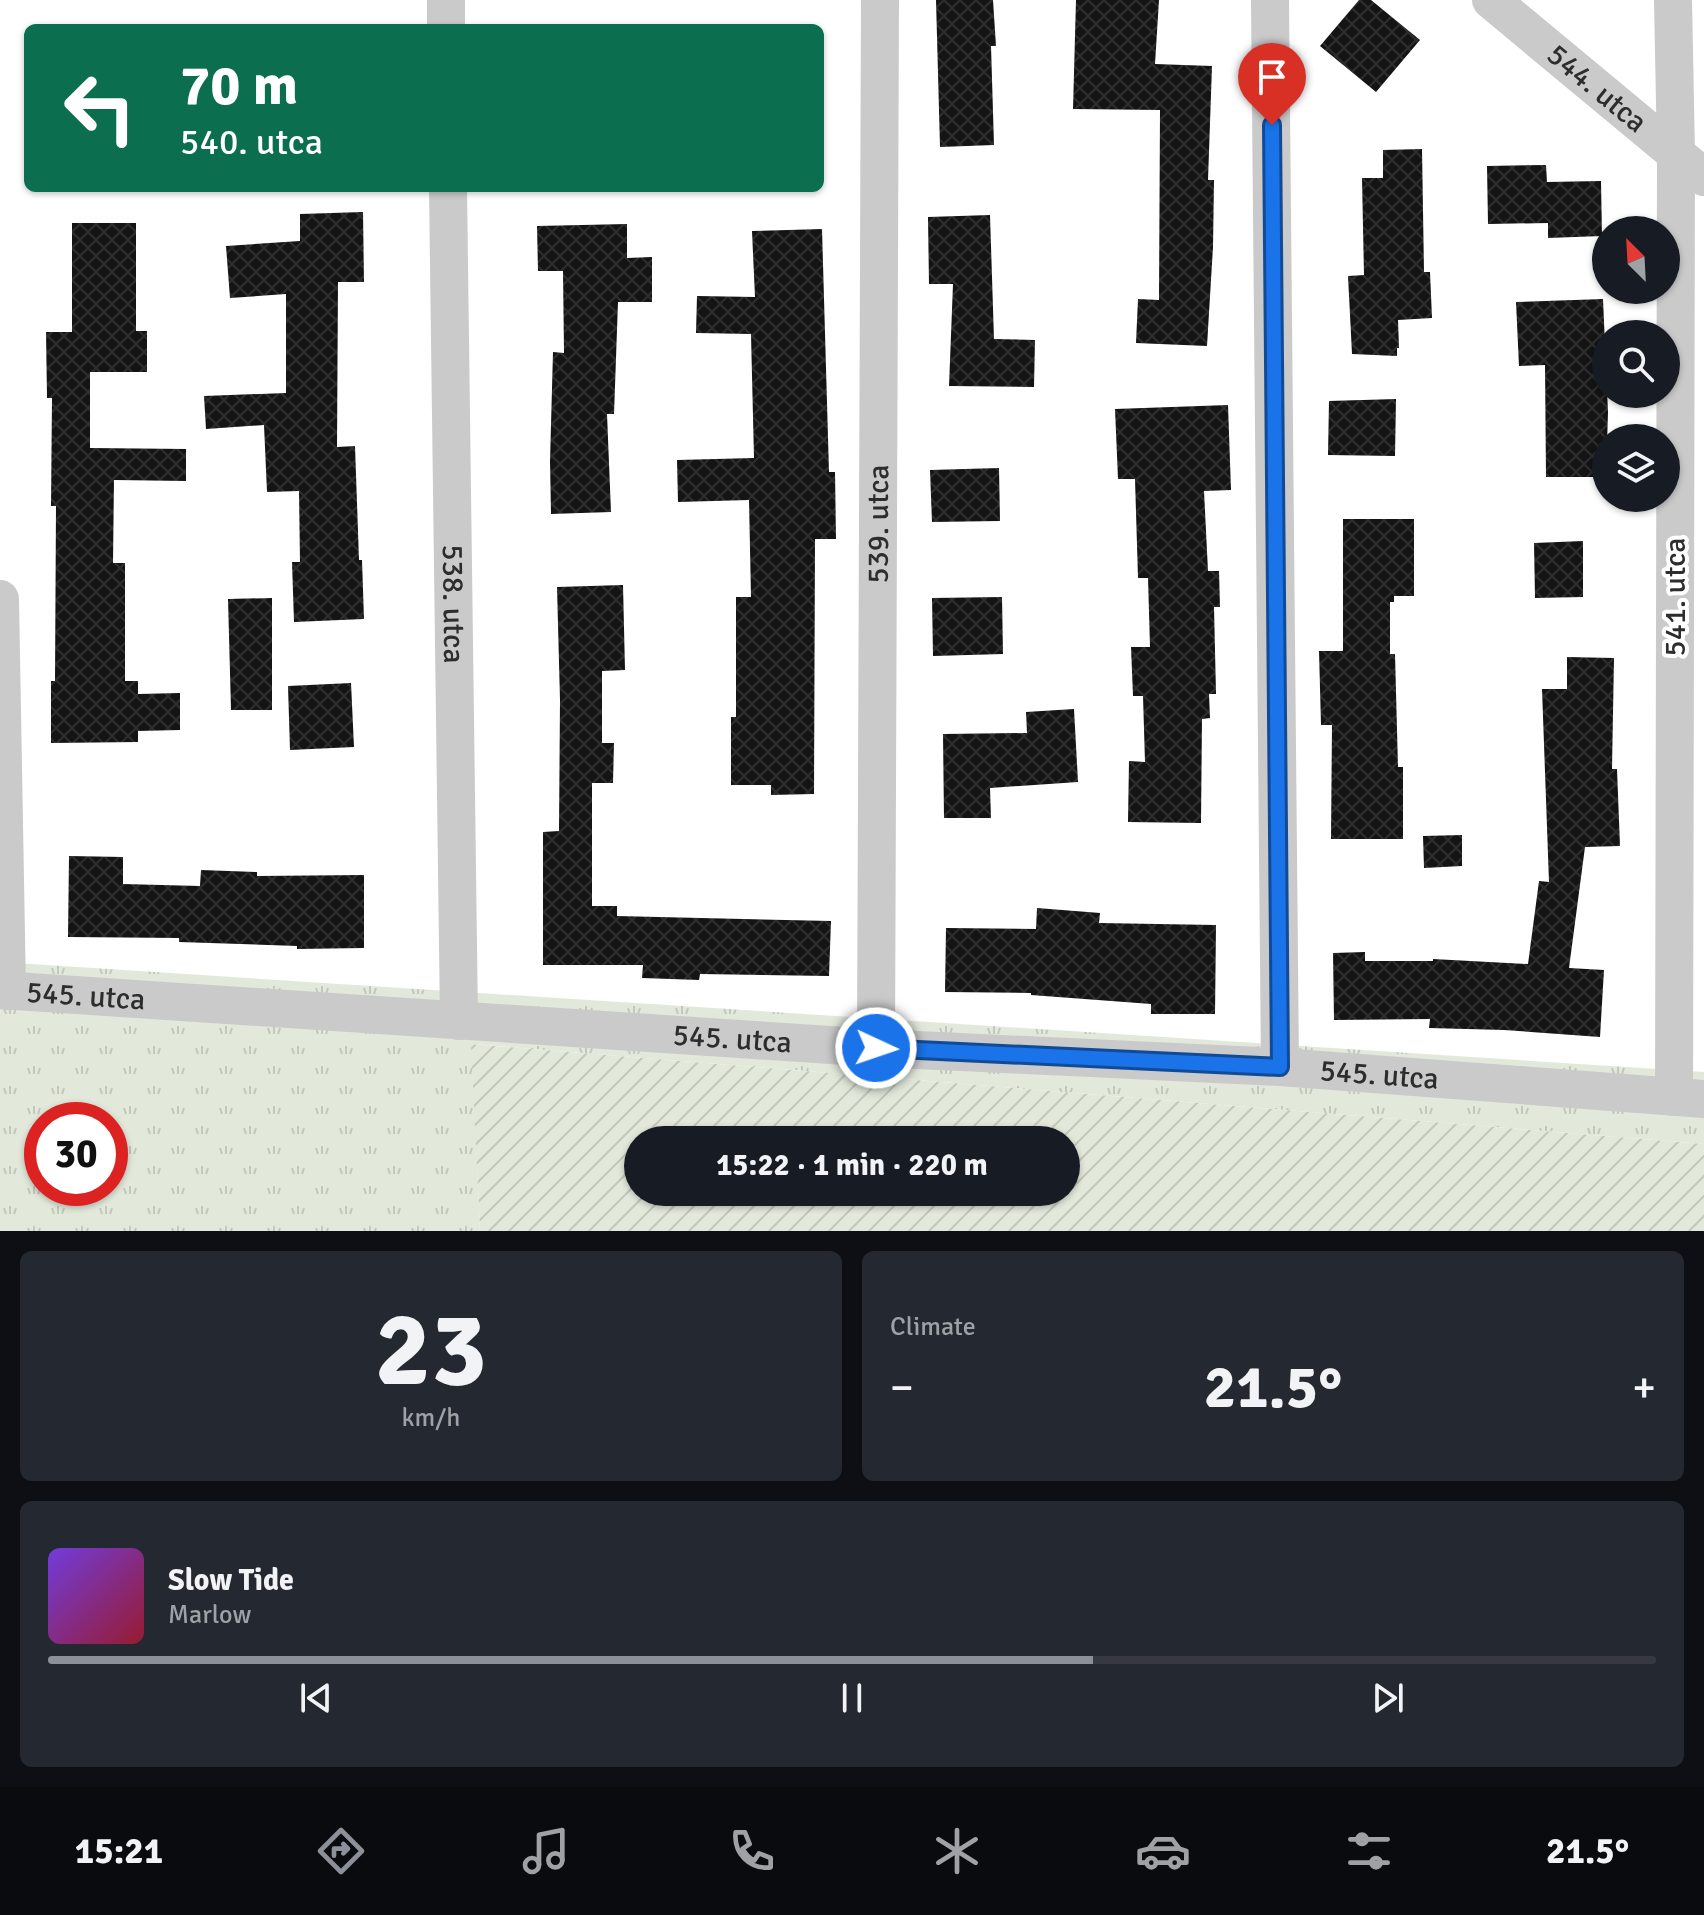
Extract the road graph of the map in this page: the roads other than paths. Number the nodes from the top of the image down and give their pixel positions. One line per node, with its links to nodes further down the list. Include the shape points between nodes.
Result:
1 (446, 0): 6 (street)
2 (880, 0): 12 (street, 539. utca)
3 (1270, 0): 13 (street)
4 (1491, 0): 7 (street, 544. utca)
5 (1673, 0): 7 (street, 541. utca)
6 (446, 24)
7 (1690, 166): 14 (street, 541. utca)
8 (448, 192): 11 (street, 538. utca)
9 (0, 599): 10 (street)
10 (3, 991): 11 (street, 545. utca)
11 (459, 1021): 12 (street, 545. utca)
12 (876, 1048): 13 (street, 545. utca)
13 (1280, 1067): 14 (street, 545. utca)
14 (1689, 1098)

